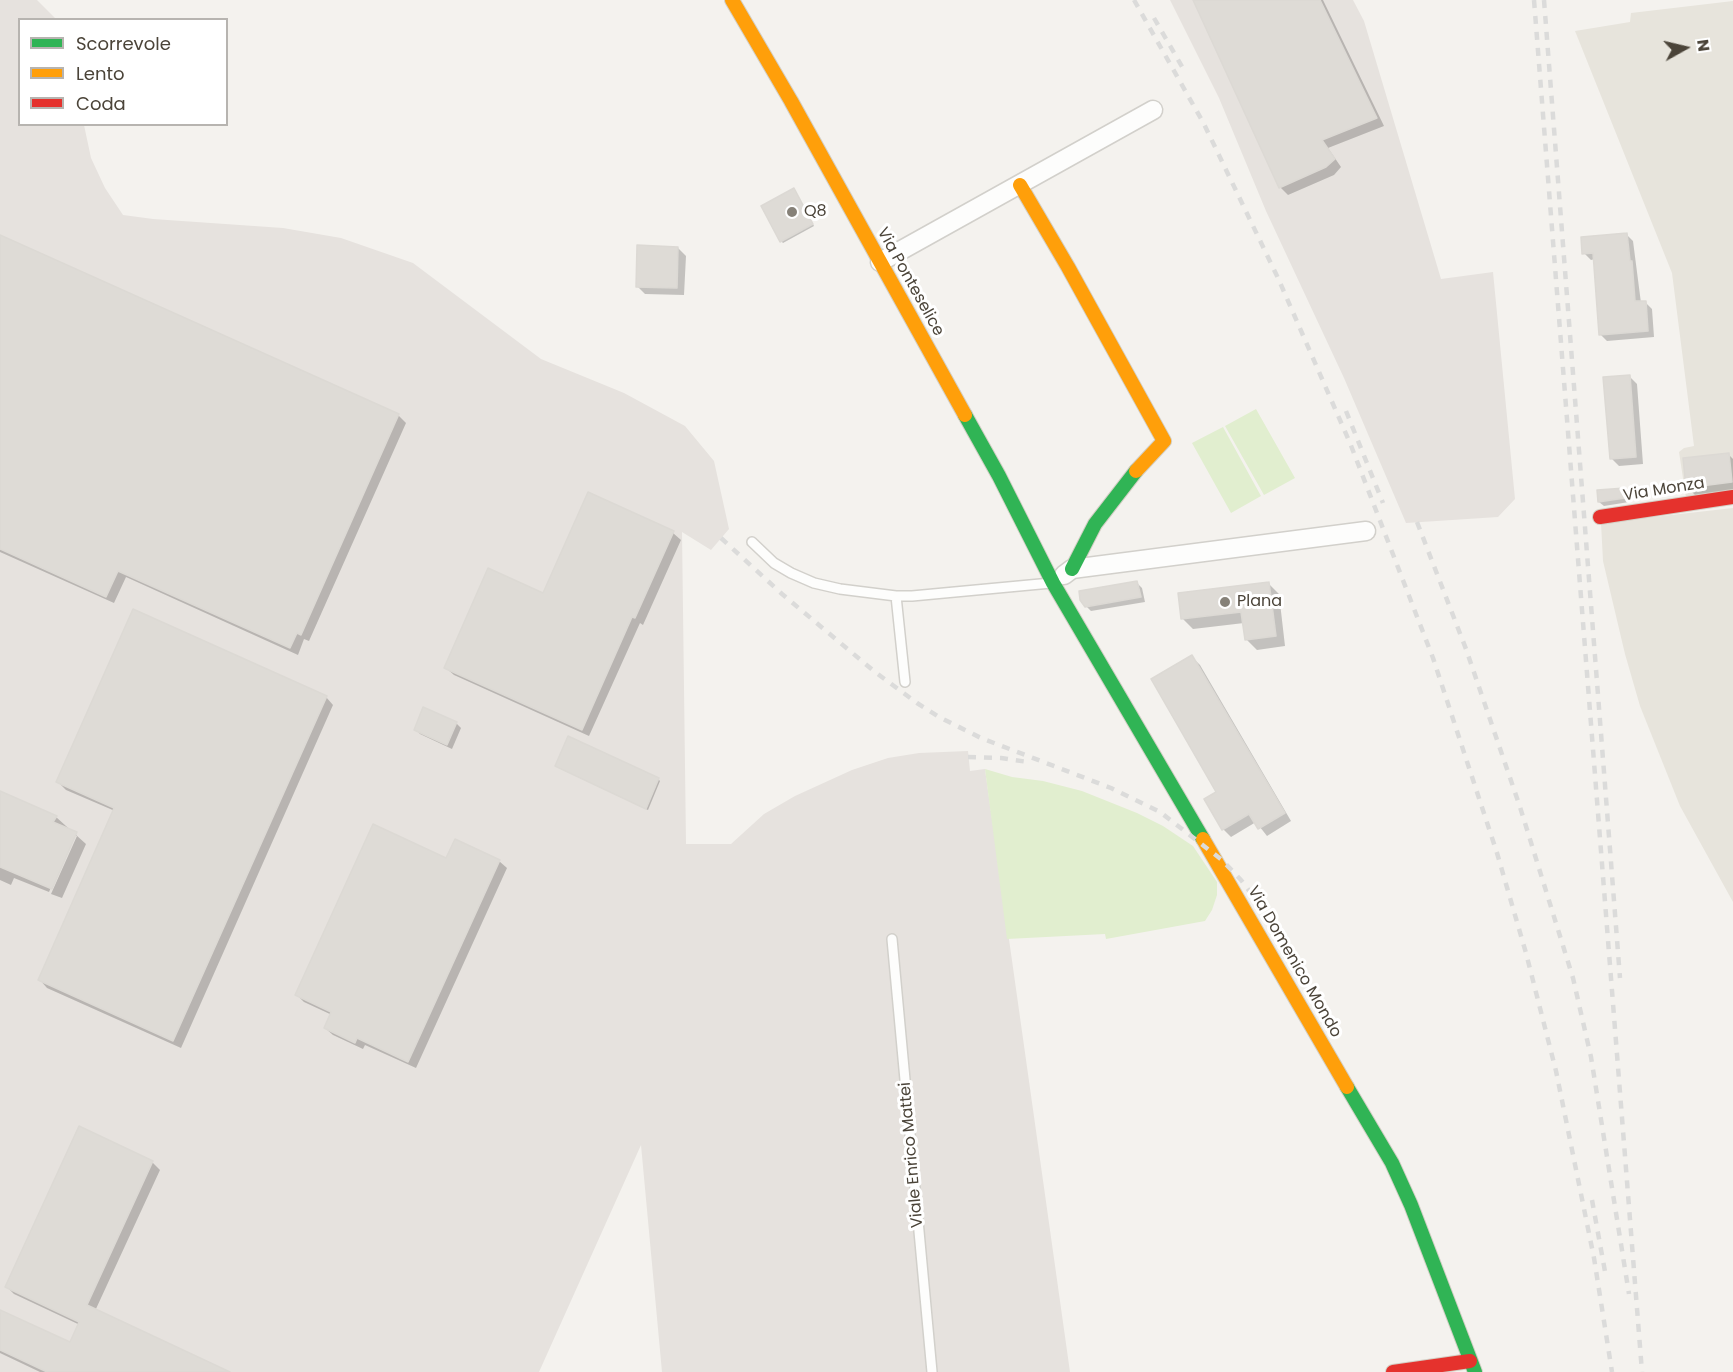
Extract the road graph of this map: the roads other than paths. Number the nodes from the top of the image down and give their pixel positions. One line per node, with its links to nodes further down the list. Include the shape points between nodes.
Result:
1 (732, 0): 4 (street, Via Ponteselice)
2 (1154, 110): 3 (street)
3 (1020, 185): 4 (street); 9 (street, via 1164,441 1095,524)
4 (880, 262): 10 (street, Via Ponteselice, via 999,476)
5 (1733, 497): 6 (street, Via Monza)
6 (1600, 517)
7 (1366, 531): 9 (street)
8 (752, 542): 11 (lane, via 774,563 814,583)
9 (1072, 569): 10 (street)
10 (1053, 583): 11 (lane); 14 (street, Via Domenico Mondo, via 1392,1163)
11 (896, 596): 12 (lane)
12 (905, 682)
13 (892, 939): 15 (lane, Viale Enrico Mattei)
14 (1473, 1367): 16 (street)
15 (932, 1372)
16 (1393, 1372)

